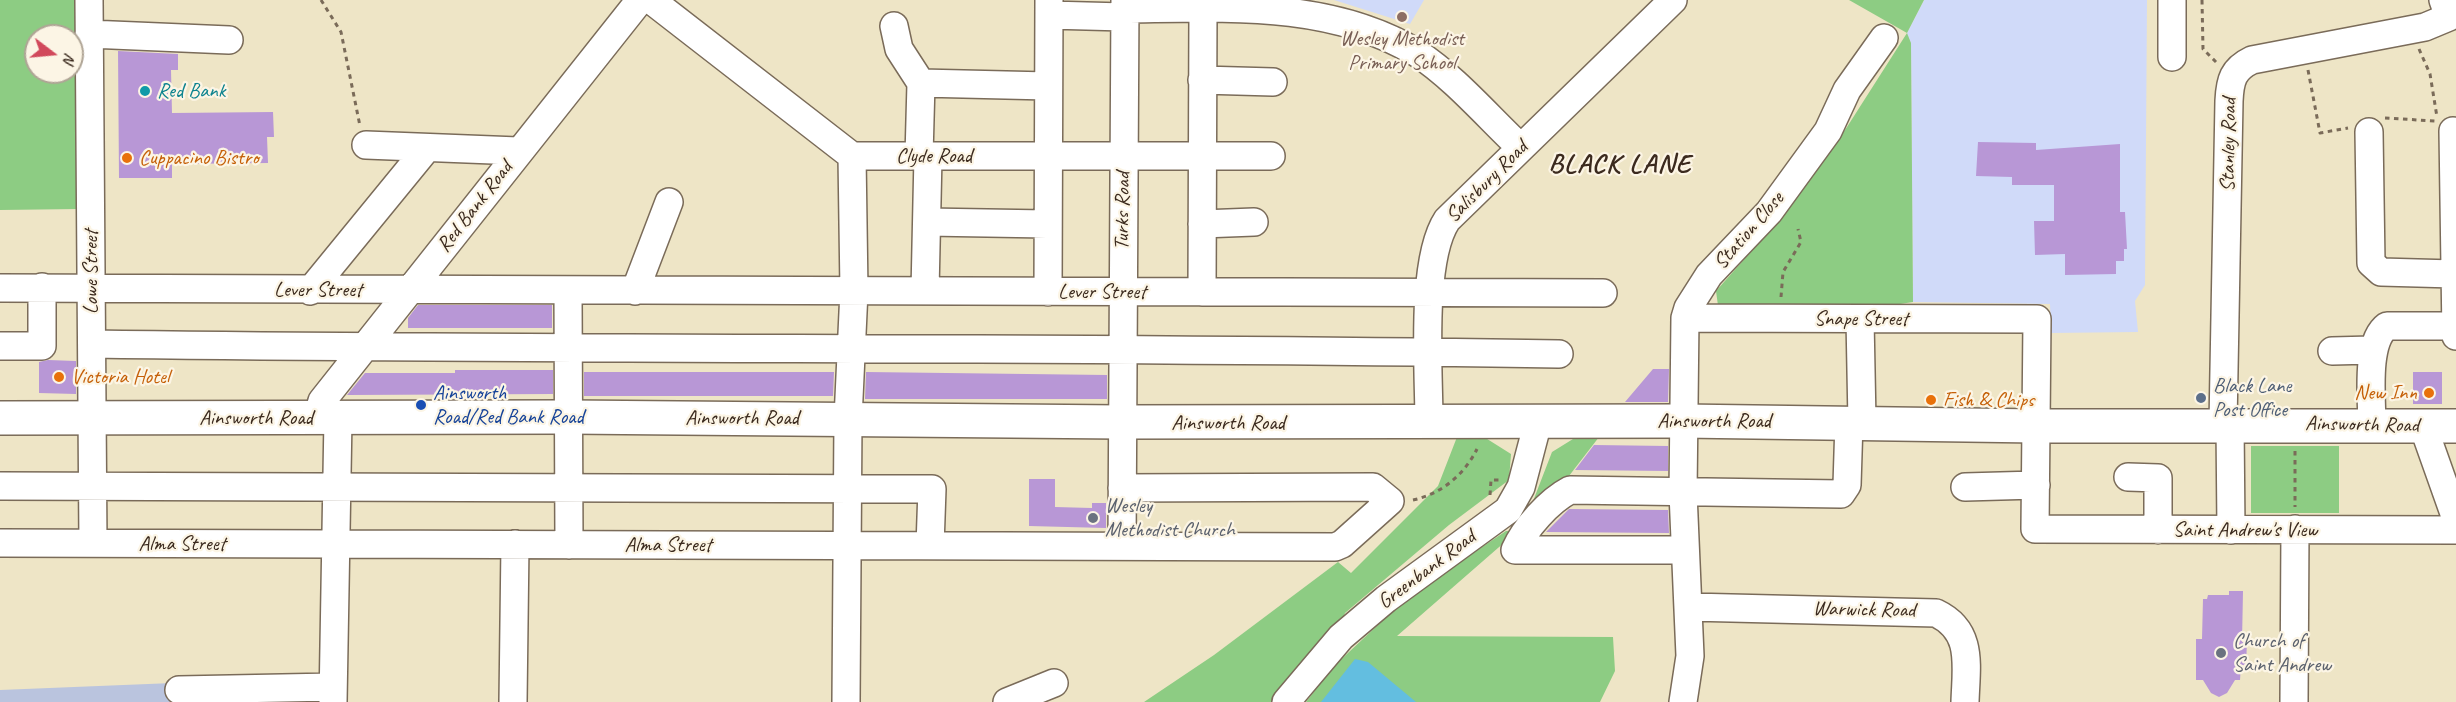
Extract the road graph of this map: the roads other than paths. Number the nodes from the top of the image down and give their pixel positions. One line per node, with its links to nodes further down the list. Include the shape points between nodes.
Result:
1 (89, 0): 12 (street, Lowe Street)
2 (640, 0): 25 (street, Red Bank Road)
3 (651, 0): 28 (street)
4 (1673, 0): 24 (street, Salisbury Road)
5 (2172, 0): 15 (street)
6 (2443, 0): 76 (street, Stanley Road, via 2449,17 2412,31 2252,60 2241,65 2232,77)
7 (1284, 5): 10 (street); 24 (street, via 1339,18 1410,48)
8 (1049, 8): 9 (street); 19 (street)
9 (1124, 8): 10 (street); 26 (street, Turks Road)
10 (1203, 8): 16 (street)
11 (894, 26): 18 (street, via 899,49)
12 (89, 34): 13 (street); 39 (street, Lowe Street)
13 (229, 40)
14 (1869, 48): 52 (street, Station Close, via 1828,131 1769,212 1709,275)
15 (2172, 57)
16 (1202, 80): 17 (street); 27 (street)
17 (1273, 82)
18 (921, 83): 19 (street); 29 (street)
19 (1048, 86): 30 (street)
20 (2370, 128): 37 (street, via 2371,263 2381,272)
21 (2453, 131): 37 (street)
22 (366, 145): 23 (street)
23 (428, 148): 25 (street); 41 (street)
24 (1521, 148): 50 (street, Salisbury Road, via 1440,231)
25 (518, 151): 42 (street, Red Bank Road)
26 (1124, 155): 27 (street, Clyde Road); 30 (street, Clyde Road); 48 (street, Turks Road)
27 (1202, 155): 31 (street, Clyde Road); 36 (street)
28 (852, 156): 29 (street, Clyde Road); 45 (street)
29 (924, 156): 30 (street, Clyde Road); 33 (street)
30 (1047, 156): 35 (street)
31 (1271, 156)
32 (669, 202): 44 (street)
33 (927, 222): 35 (street); 46 (street)
34 (1254, 222): 36 (street)
35 (1047, 224): 47 (street)
36 (1202, 224): 49 (street)
37 (2455, 277): 54 (street)
38 (42, 287): 39 (street, Lever Street); 40 (street, Lever Street); 57 (street, via 42,346)
39 (92, 287): 41 (street, Lever Street); 56 (street, Lowe Street)
40 (0, 288)
41 (310, 291): 42 (street, Lever Street)
42 (409, 291): 43 (street, Lever Street); 58 (street, Red Bank Road)
43 (568, 291): 44 (street, Lever Street); 60 (street)
44 (635, 291): 45 (street, Lever Street)
45 (854, 291): 46 (street, Lever Street); 61 (street)
46 (925, 291): 47 (street, Lever Street)
47 (1048, 292): 48 (street, Lever Street)
48 (1122, 292): 49 (street, Lever Street); 59 (street, Turks Road)
49 (1202, 292): 50 (street, Lever Street)
50 (1430, 292): 51 (street, Lever Street, via 1568,283); 64 (street, Salisbury Road)
51 (1603, 292)
52 (1685, 318): 53 (street, Snape Street); 71 (street, Station Close)
53 (1860, 319): 74 (street); 77 (street, Snape Street, via 2037,319)
54 (2456, 326): 55 (street); 62 (street, via 2387,326)
55 (2456, 336)
56 (92, 344): 58 (street); 66 (street, Lowe Street)
57 (0, 346)
58 (364, 348): 60 (street); 69 (street, Red Bank Road, via 322,401)
59 (1122, 349): 61 (street); 64 (street); 72 (street, Turks Road)
60 (568, 350): 61 (street); 67 (street)
61 (851, 350): 70 (street)
62 (2372, 350): 63 (street); 78 (street)
63 (2332, 351)
64 (1429, 352): 65 (street); 75 (street, Salisbury Road)
65 (1559, 354)
66 (92, 417): 68 (main road, Ainsworth Road); 69 (main road, Ainsworth Road); 82 (street, Lowe Street)
67 (568, 417): 69 (main road, Ainsworth Road); 70 (main road, Ainsworth Road); 87 (street)
68 (0, 418)
69 (328, 418): 86 (street)
70 (848, 419): 72 (main road, Ainsworth Road); 89 (street)
71 (1683, 421): 73 (main road, Ainsworth Road); 74 (main road, Ainsworth Road); 90 (street, Station Close)
72 (1121, 422): 75 (main road, Ainsworth Road); 88 (street, Turks Road)
73 (1538, 422): 75 (main road, Ainsworth Road); 112 (street, Greenbank Road, via 1521,487 1508,510 1386,599 1341,637)
74 (1855, 422): 77 (main road, Ainsworth Road); 90 (street, via 1847,486 1840,494)
75 (1429, 423)
76 (2226, 424): 77 (main road, Ainsworth Road); 78 (main road, Ainsworth Road); 93 (street, Stanley Road)
77 (2037, 426): 83 (street)
78 (2373, 426): 79 (main road, Ainsworth Road)
79 (2423, 426): 80 (main road, Ainsworth Road); 91 (street)
80 (2456, 426)
81 (2128, 477): 92 (street, via 2158,478)
82 (93, 485): 84 (street); 86 (street); 97 (street, Lowe Street)
83 (2036, 485): 85 (street); 92 (street, Saint Andrew's View, via 2035,529)
84 (0, 486)
85 (1965, 487)
86 (337, 488): 87 (street); 100 (street)
87 (569, 488): 89 (street); 99 (street)
88 (1122, 488): 103 (street, Turks Road); 103 (street, Alma Street, via 1373,487 1390,501 1335,547)
89 (848, 489): 101 (street); 102 (street, via 932,489)
90 (1683, 493): 104 (street, Station Close); 104 (street, via 1570,490 1560,495 1521,537 1515,550)
91 (2456, 519)
92 (2158, 530): 93 (street, Saint Andrew's View)
93 (2231, 530): 94 (street, Saint Andrew's View)
94 (2295, 530): 95 (street, Saint Andrew's View); 115 (street)
95 (2456, 530)
96 (0, 543): 97 (street, Alma Street)
97 (93, 543): 100 (street, Alma Street)
98 (515, 544): 99 (street, Alma Street); 100 (street, Alma Street); 109 (street)
99 (569, 544): 101 (street, Alma Street)
100 (337, 545): 108 (street)
101 (847, 545): 102 (street, Alma Street); 110 (street)
102 (930, 546): 103 (street, Alma Street)
103 (1122, 546)
104 (1685, 550): 105 (street, Station Close)
105 (1690, 607): 113 (street, Station Close, via 1690,656); 114 (street, Warwick Road, via 1936,613 1957,627 1963,639)
106 (1055, 683): 111 (street)
107 (179, 690): 108 (street)
108 (333, 694)
109 (513, 702)
110 (846, 702)
111 (1007, 702)
112 (1286, 702)
113 (1683, 702)
114 (1965, 702)
115 (2294, 702)

